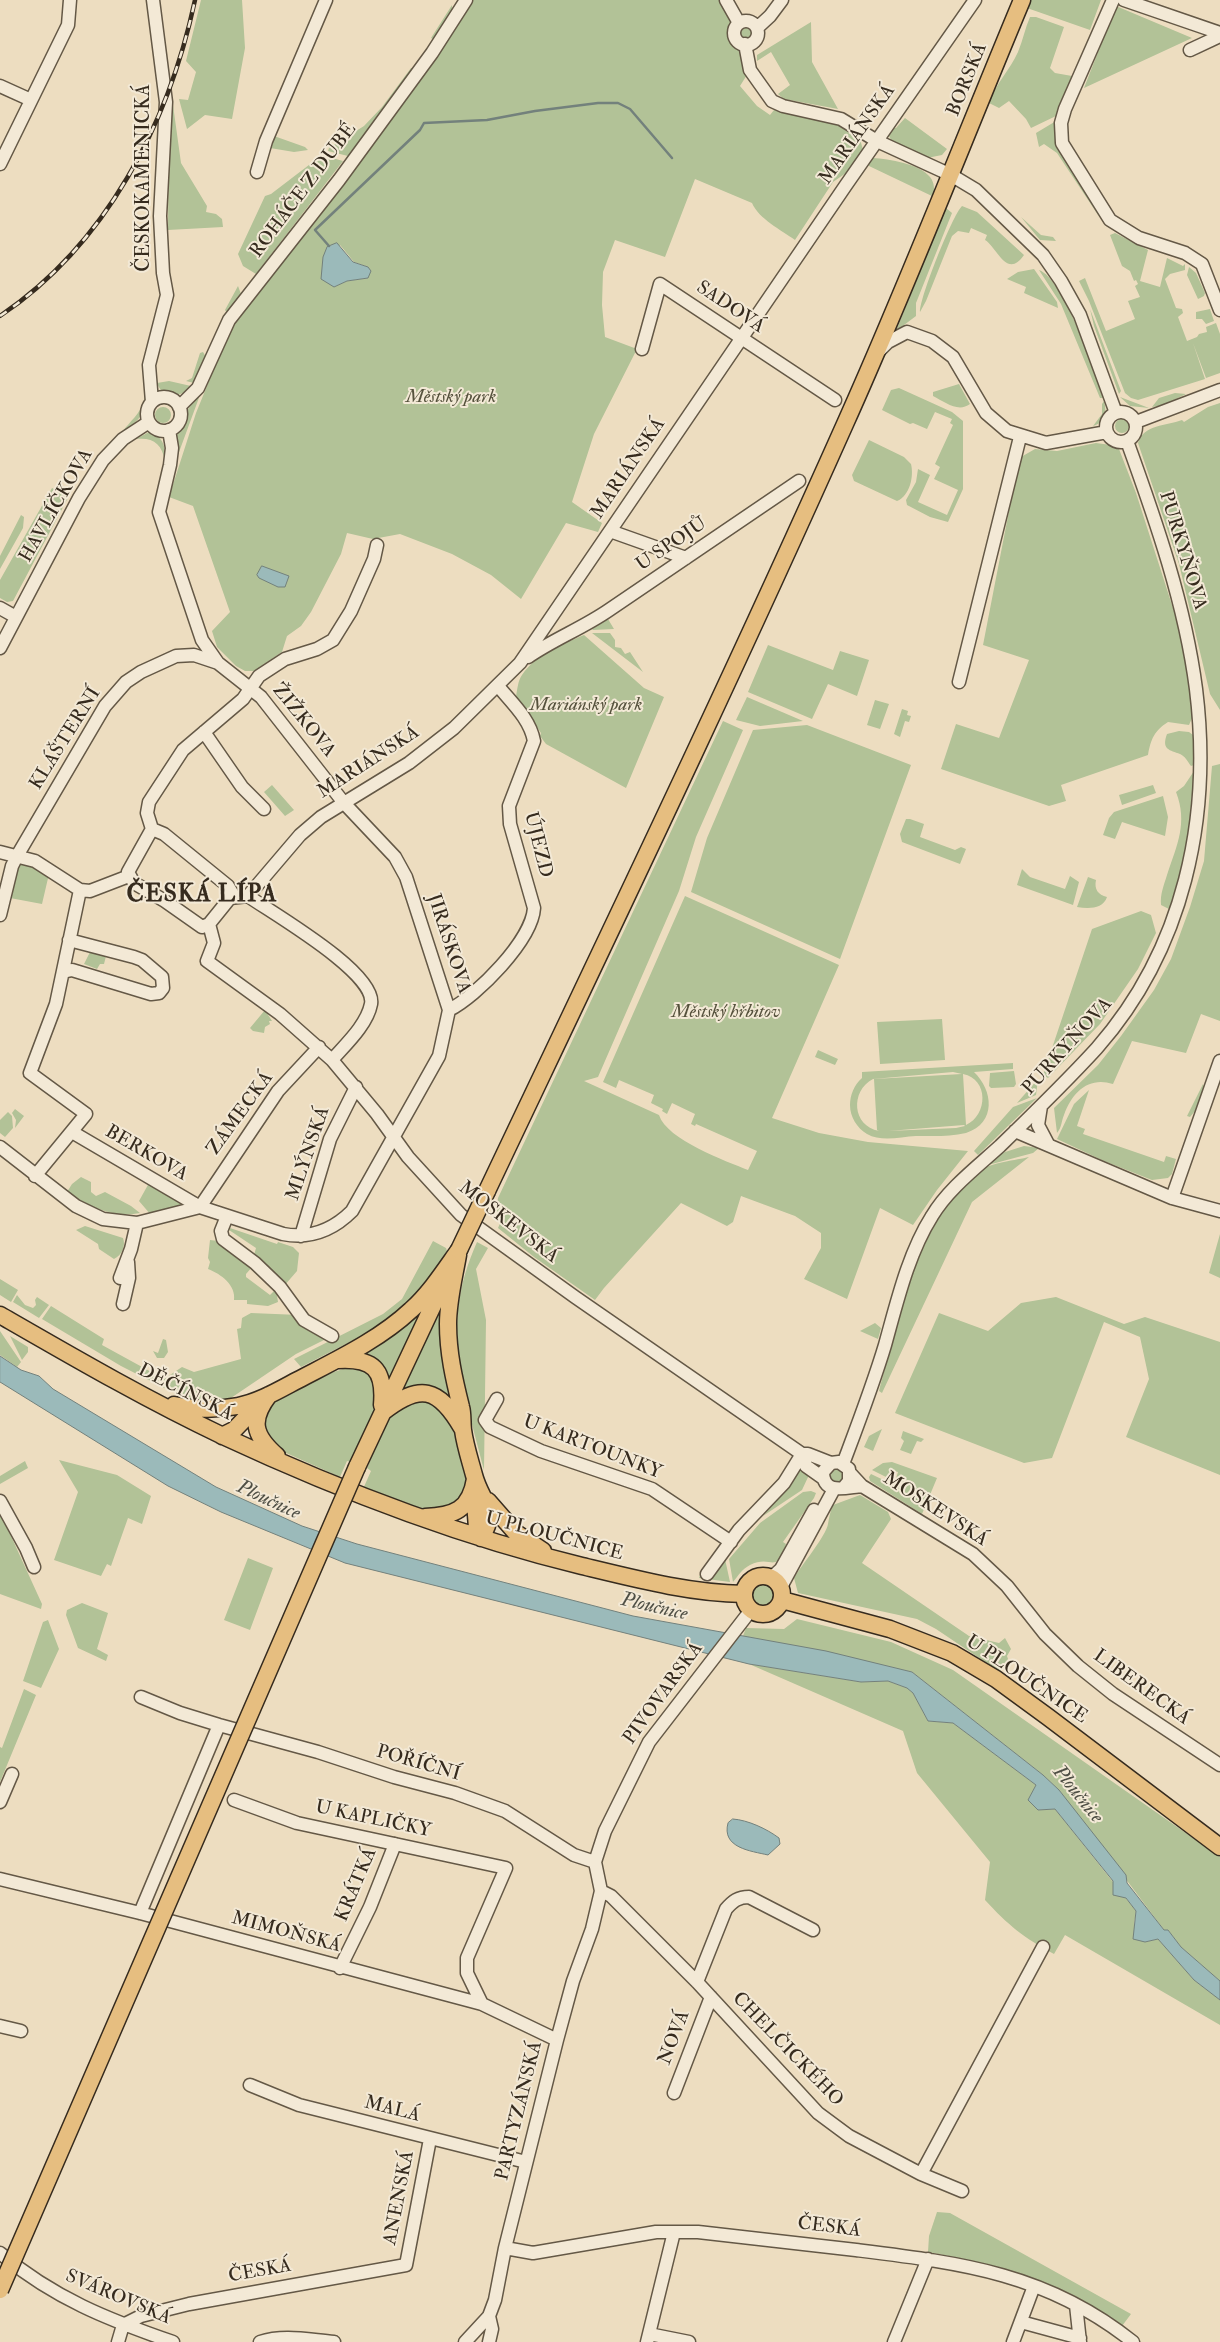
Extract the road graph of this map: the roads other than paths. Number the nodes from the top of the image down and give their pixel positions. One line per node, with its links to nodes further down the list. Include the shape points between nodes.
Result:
1 (70, 0): 17 (street, via 68,24)
2 (153, 0): 27 (street, ČESKOKAMENICKÁ, via 166,102 160,216 167,295 155,339 149,383)
3 (326, 0): 20 (street, via 266,141)
4 (726, 0): 11 (street)
5 (782, 0): 12 (street)
6 (974, 0): 18 (street, MARIÁNSKÁ)
7 (1022, 0): 21 (main road, BORSKÁ)
8 (1112, 0): 22 (street, via 1061,123 1062,143 1110,220 1139,238 1185,253 1202,264)
9 (1124, 0): 13 (street)
10 (462, 1): 29 (street, ROHÁČE Z DUBÉ, via 432,53 229,320 198,388)
11 (739, 23): 12 (street, via 751,22); 14 (street, via 734,36)
12 (757, 28): 14 (street, via 754,41)
13 (1220, 35): 15 (street)
14 (745, 44): 18 (street, via 750,70 772,101 842,119)
15 (1190, 50)
16 (0, 86): 17 (street)
17 (31, 100): 19 (street)
18 (876, 141): 21 (street); 23 (street, MARIÁNSKÁ)
19 (0, 164)
20 (257, 172)
21 (951, 175): 25 (main road, BORSKÁ); 30 (street, via 976,190 999,211 1043,255 1062,280 1080,315)
22 (1220, 310)
23 (740, 339): 24 (street, SADOVÁ, via 660,284); 28 (street, SADOVÁ); 38 (street, MARIÁNSKÁ)
24 (642, 349)
25 (876, 354): 35 (street, via 888,342 907,332 932,341 952,357 986,413 1006,431); 84 (main road, BORSKÁ, bridge, via 652,842)
26 (1220, 390): 32 (street)
27 (157, 399): 29 (street, via 173,400); 31 (street, via 147,411)
28 (835, 400)
29 (179, 407): 33 (street, ROHÁČE Z DUBÉ, via 180,420)
30 (1116, 413): 32 (street, via 1126,413); 34 (street, via 1108,419)
31 (149, 422): 33 (street, via 158,430); 42 (street, HAVLÍČKOVA, via 123,439 103,460 79,498)
32 (1136, 422): 36 (street, via 1135,433)
33 (169, 430): 43 (street, via 170,465 159,512)
34 (1107, 432): 35 (street, via 1046,443); 36 (street, via 1116,441)
35 (1020, 437): 48 (street)
36 (1127, 441): 70 (street, PURKYŇOVA, via 1159,531 1184,625 1196,689 1200,740 1193,846 1176,917 1150,972 1131,1004 1098,1047)
37 (799, 481): 40 (street, U SPOJŮ)
38 (610, 531): 40 (street); 47 (street, MARIÁNSKÁ)
39 (377, 545): 50 (street, via 351,611 332,640 317,649 285,659 259,676)
40 (686, 558): 47 (street, U SPOJŮ, via 583,627)
41 (0, 608): 42 (street)
42 (16, 617): 44 (street, HAVLÍČKOVA)
43 (200, 635): 45 (street); 46 (street)
44 (0, 648)
45 (194, 655): 46 (street, KLÁŠTERNÍ); 56 (street, KLÁŠTERNÍ, via 176,656 141,672 126,682 104,706)
46 (218, 663): 50 (street)
47 (520, 663): 49 (street, MARIÁNSKÁ)
48 (960, 682)
49 (498, 686): 52 (street, MARIÁNSKÁ, via 454,728 409,763); 65 (street, ÚJEZD, via 528,722 534,741 508,806 510,824 534,908 530,928 519,946 464,1002)
50 (252, 688): 51 (street); 52 (street, ŽIŽKOVA)
51 (204, 732): 53 (street, via 242,787); 54 (street, via 183,750 149,802 147,813)
52 (344, 803): 60 (street, MARIÁNSKÁ, via 321,816 300,835); 65 (street, JIRÁSKOVA, via 396,857 406,877)
53 (264, 809)
54 (152, 829): 57 (street, via 130,867); 59 (street, via 164,834 228,886)
55 (0, 852): 56 (street)
56 (17, 856): 58 (street, via 50,869); 61 (street, KLÁŠTERNÍ)
57 (129, 876): 58 (street, via 90,891); 62 (street, via 134,883 198,925)
58 (80, 890): 63 (street)
59 (234, 896): 60 (street); 62 (street)
60 (248, 896): 67 (street, via 324,945 370,992 371,1006 356,1032)
61 (0, 915)
62 (209, 924): 66 (street, MOSKEVSKÁ, via 214,943 207,961 280,1014)
63 (69, 940): 64 (street); 64 (street, via 142,960 162,977 163,988 159,993 151,994 72,970)
64 (63, 972): 72 (street, via 56,1004 30,1073 86,1114)
65 (449, 1010): 73 (street, JIRÁSKOVA, via 439,1056)
66 (318, 1047): 67 (street, MOSKEVSKÁ); 79 (street, ZÁMECKÁ, via 278,1091)
67 (332, 1060): 69 (street, MOSKEVSKÁ)
68 (1220, 1061): 78 (street)
69 (356, 1087): 73 (street, MOSKEVSKÁ); 83 (street, MLÝNSKÁ, via 330,1139)
70 (1041, 1106): 71 (street, PURKYŇOVA); 74 (street, via 1038,1125)
71 (1015, 1131): 74 (street); 76 (street, PURKYŇOVA)
72 (72, 1132): 77 (street); 79 (street, BERKOVA)
73 (393, 1138): 83 (street, JIRÁSKOVA, via 352,1211 333,1227); 98 (street, MOSKEVSKÁ, via 461,1215)
74 (1048, 1144): 76 (street, via 1016,1142); 78 (street)
75 (0, 1147): 77 (street)
76 (998, 1147): 99 (street, PURKYŇOVA, via 940,1204 916,1247 870,1394)
77 (35, 1176): 82 (street, via 76,1206 103,1219)
78 (1172, 1198): 80 (street)
79 (200, 1207): 81 (street, BERKOVA); 82 (street)
80 (1220, 1211)
81 (227, 1216): 83 (street, BERKOVA, via 283,1234); 89 (street, via 221,1236 280,1287 304,1320)
82 (137, 1223): 85 (street)
83 (301, 1236)
84 (459, 1250): 90 (main road, via 412,1310); 95 (main road); 96 (main road, via 448,1322 451,1369 462,1410)
85 (127, 1259): 86 (street); 87 (street, via 130,1272)
86 (120, 1278)
87 (123, 1304)
88 (0, 1315): 93 (main road, DĚČÍNSKÁ)
89 (332, 1336)
90 (336, 1360): 91 (main road); 95 (main road, via 361,1360 378,1371 383,1388)
91 (270, 1395): 94 (main road); 97 (main road, via 234,1430); 100 (main road, via 257,1416 257,1430 264,1444)
92 (497, 1399): 108 (street, U KARTOUNKY, via 486,1420 490,1427 541,1451 652,1489)
93 (154, 1400): 94 (main road, via 202,1410); 97 (main road, DĚČÍNSKÁ)
94 (240, 1406): 97 (main road, via 226,1422)
95 (381, 1414): 96 (main road, via 407,1395 418,1392 446,1404); 149 (main road, bridge)
96 (463, 1430): 103 (main road)
97 (222, 1436): 100 (main road, DĚČÍNSKÁ)
98 (802, 1454): 99 (street); 101 (street, via 806,1466); 108 (street, via 784,1483)
99 (841, 1467): 101 (street, via 849,1481); 101 (street, via 823,1472); 102 (street, MOSKEVSKÁ)
100 (294, 1468): 104 (main road, DĚČÍNSKÁ)
101 (832, 1485): 102 (street); 112 (street, via 781,1569)
102 (862, 1486): 115 (street, MOSKEVSKÁ, via 974,1554 1007,1586)
103 (477, 1487): 106 (main road, via 457,1512 438,1517); 107 (main road, via 490,1517); 109 (main road, via 516,1533)
104 (358, 1496): 106 (main road, U PLOUČNICE)
105 (0, 1501): 110 (street)
106 (415, 1517): 107 (main road, U PLOUČNICE)
107 (481, 1538): 109 (main road, U PLOUČNICE)
108 (731, 1542): 111 (street)
109 (559, 1561): 113 (main road, U PLOUČNICE, via 695,1591)
110 (34, 1567)
111 (707, 1574)
112 (778, 1588): 113 (main road, U PLOUČNICE, via 759,1577 749,1583); 114 (main road, via 779,1606 769,1613); 123 (main road, U PLOUČNICE, via 952,1653 996,1679)
113 (744, 1594): 114 (main road)
114 (747, 1616): 124 (street, PIVOVARSKÁ, via 648,1742 605,1831)
115 (1045, 1634): 118 (street, LIBERECKÁ, via 1113,1694)
116 (141, 1696): 117 (street, POŘÍČNÍ, via 180,1713)
117 (220, 1725): 124 (street, POŘÍČNÍ, via 318,1752 394,1778 456,1793 505,1811 574,1855); 127 (street)
118 (1220, 1766)
119 (12, 1774): 121 (street)
120 (234, 1800): 122 (street, U KAPLIČKY, via 297,1823)
121 (0, 1802)
122 (395, 1844): 130 (street, KRÁTKÁ, via 370,1907); 133 (street, U KAPLIČKY, via 506,1868 467,1958 467,1973)
123 (1220, 1847)
124 (596, 1862): 126 (street, PIVOVARSKÁ)
125 (0, 1879): 127 (street, MIMOŇSKÁ)
126 (601, 1891): 131 (street, CHELČICKÉHO, via 611,1896); 136 (street, PARTYZÁNSKÁ)
127 (140, 1913): 130 (street, MIMOŇSKÁ)
128 (813, 1930): 131 (street, via 749,1897 741,1897 726,1909)
129 (1043, 1947): 141 (street)
130 (340, 1968): 133 (street, MIMOŇSKÁ)
131 (697, 1982): 132 (street, CHELČICKÉHO)
132 (711, 1997): 138 (street, NOVÁ); 141 (street, CHELČICKÉHO, via 818,2113 849,2136)
133 (482, 2004): 136 (street, MIMOŇSKÁ)
134 (0, 2026): 135 (street)
135 (21, 2031)
136 (557, 2040): 140 (street, PARTYZÁNSKÁ)
137 (250, 2086): 139 (street, MALÁ, via 298,2105)
138 (674, 2093)
139 (430, 2139): 140 (street, MALÁ); 147 (street, ANENSKÁ)
140 (526, 2162): 144 (street, PARTYZÁNSKÁ)
141 (921, 2174): 142 (street, CHELČICKÉHO)
142 (962, 2191)
143 (674, 2232): 144 (street, ČESKÁ, via 656,2232 532,2253); 146 (street, ČESKÁ, via 698,2232); 154 (street)
144 (505, 2248): 151 (street, PARTYZÁNSKÁ)
145 (0, 2253): 153 (street, SVÁROVSKÁ, via 49,2290)
146 (928, 2259): 148 (street, ČESKÁ, via 980,2268); 163 (street)
147 (406, 2265): 153 (street, ČESKÁ, via 189,2304 141,2316)
148 (1034, 2286): 150 (street, ČESKÁ); 152 (street)
149 (0, 2290)
150 (1076, 2305): 155 (street); 165 (street, ČESKÁ)
151 (489, 2316): 160 (street); 161 (street, PARTYZÁNSKÁ, via 492,2329)
152 (1021, 2322): 155 (street); 164 (street)
153 (124, 2325): 156 (street); 157 (street, SVÁROVSKÁ)
154 (648, 2338): 162 (street)
155 (1080, 2340)
156 (118, 2342)
157 (174, 2342)
158 (260, 2342): 159 (street, via 287,2338)
159 (334, 2342)
160 (465, 2342)
161 (489, 2342)
162 (689, 2342)
163 (894, 2342)
164 (1013, 2342)
165 (1132, 2342)

